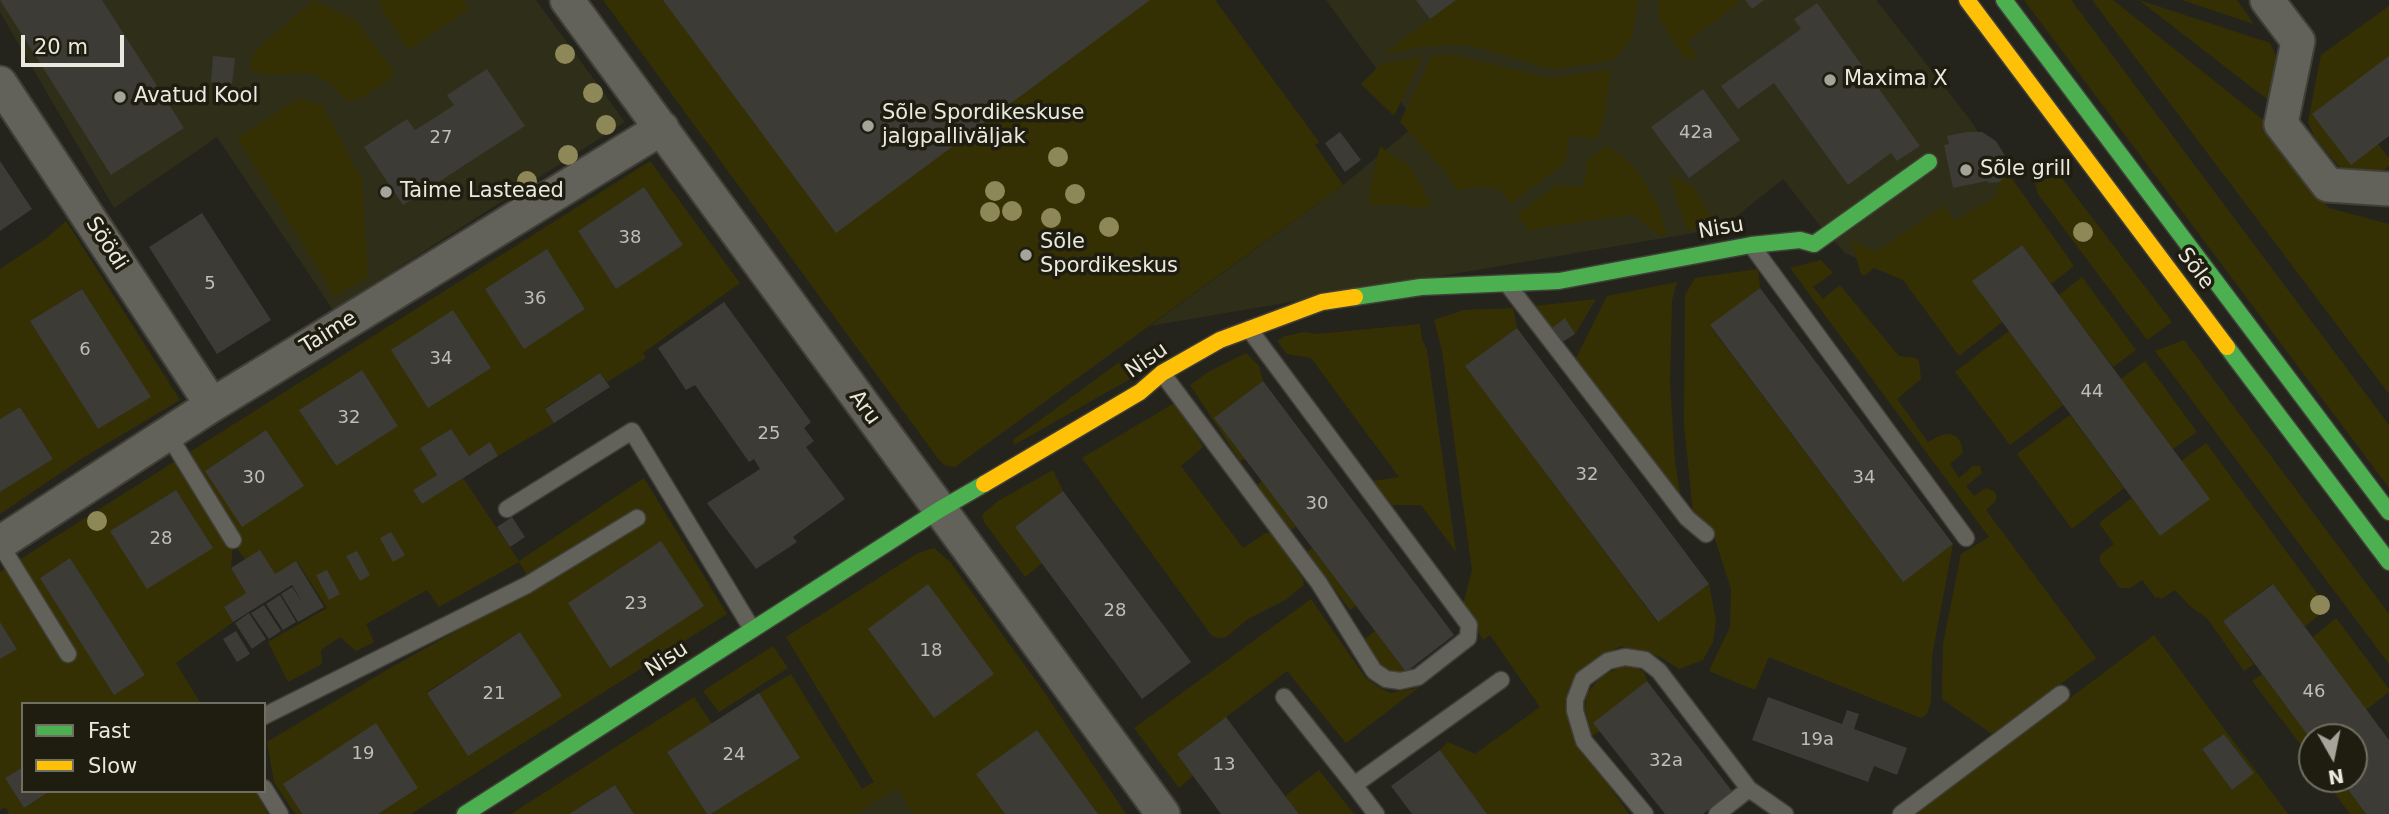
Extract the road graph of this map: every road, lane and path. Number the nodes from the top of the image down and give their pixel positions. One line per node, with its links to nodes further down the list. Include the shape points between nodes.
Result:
1 (567, 0): 6 (street, Aru)
2 (1967, 0): 23 (street, Sõle)
3 (2004, 0): 17 (street, Sõle)
4 (2267, 0): 8 (street, via 2298,41 2281,124 2328,185)
5 (0, 83): 13 (street, Söödi)
6 (662, 128): 13 (street, Taime); 16 (street, Aru)
7 (1929, 162): 9 (street, Nisu, via 1814,244 1800,240)
8 (2389, 189)
9 (1751, 245): 10 (street, Nisu, via 1615,272); 20 (lane)
10 (1508, 285): 11 (street, Nisu, via 1421,287 1322,302); 19 (lane, via 1687,518)
11 (1248, 328): 12 (street, Nisu); 12 (lane, via 1469,625 1468,638 1418,677 1400,681 1374,671 1319,583)
12 (1162, 373): 16 (street, Nisu, via 1140,392)
13 (212, 405): 14 (street, Taime)
14 (168, 434): 21 (lane); 22 (street, Taime)
15 (507, 509): 24 (lane, via 632,431)
16 (939, 509): 24 (street, Nisu); 35 (street, Aru)
17 (2389, 512)
18 (637, 518): 29 (lane, via 517,591)
19 (1706, 534)
20 (1966, 538)
21 (233, 540)
22 (0, 544): 25 (lane)
23 (2389, 562)
24 (752, 629): 34 (street, Nisu)
25 (68, 654)
26 (1501, 680): 30 (lane)
27 (2061, 694): 40 (lane)
28 (1284, 697): 30 (lane)
29 (266, 715)
30 (1354, 785): 36 (lane)
31 (1749, 789): 37 (lane, via 1659,671 1645,660 1625,657 1608,661 1578,688 1578,726 1584,741); 38 (lane); 39 (lane)
32 (266, 791): 33 (lane)
33 (280, 814)
34 (465, 814)
35 (1163, 814)
36 (1376, 814)
37 (1645, 814)
38 (1717, 814)
39 (1785, 814)
40 (1901, 814)

